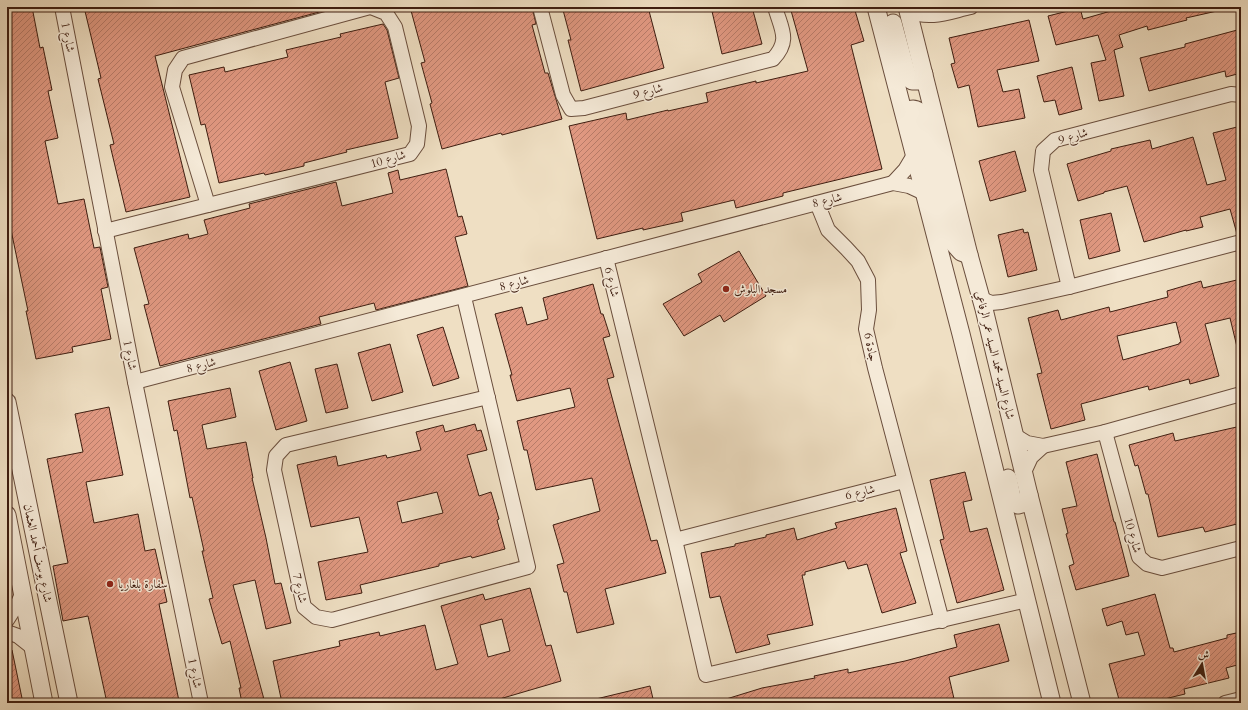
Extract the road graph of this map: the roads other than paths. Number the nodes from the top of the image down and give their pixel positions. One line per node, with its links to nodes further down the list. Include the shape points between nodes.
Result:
1 (62, 7): 19 (street, شارع 1)
2 (371, 7): 18 (street, شارع 10, via 183,58 175,70 172,87); 18 (street, شارع 10, via 386,13 396,27 419,126 417,144 410,154)
3 (540, 7): 4 (street, شارع 9, via 563,96 571,109 584,108 773,59 781,51 784,40)
4 (775, 7)
5 (876, 7): 13 (street)
6 (888, 7): 11 (street, via 908,78 918,81)
7 (971, 7): 9 (street)
8 (907, 9): 9 (street, via 920,15); 10 (street, شارع السيد محمد السيد عمر الرفاعي)
9 (932, 16): 10 (street)
10 (914, 34): 11 (street, شارع السيد محمد السيد عمر الرفاعي)
11 (924, 74): 21 (street, شارع السيد محمد السيد عمر الرفاعي)
12 (1241, 95): 23 (street, شارع 9, via 1231,94 1055,140 1043,151 1041,170)
13 (905, 115): 14 (street); 21 (street, via 911,109 919,111 954,244 961,252)
14 (914, 155): 15 (street); 16 (street)
15 (893, 183): 16 (street, شارع 8, via 909,186); 17 (street, شارع 8)
16 (924, 193): 28 (street)
17 (817, 203): 22 (street, شارع 8); 39 (street, جادة 6, via 828,230 858,261 868,280 869,310 866,330)
18 (208, 205): 19 (street, شارع 10)
19 (105, 230): 29 (street, شارع 1)
20 (1241, 242): 23 (street)
21 (969, 255): 25 (street, شارع السيد محمد السيد عمر الرفاعي)
22 (606, 258): 24 (street, شارع 8); 43 (street, شارع 6)
23 (1068, 287): 26 (street)
24 (464, 297): 29 (street, شارع 8); 31 (street, شارع 7)
25 (982, 299): 26 (street, via 991,303); 27 (street, شارع السيد محمد السيد عمر الرفاعي)
26 (1002, 302): 27 (street, via 992,311)
27 (988, 323): 34 (street, شارع السيد محمد السيد عمر الرفاعي)
28 (961, 334): 40 (street, via 976,355 1012,497 1018,505 1025,503); 42 (street)
29 (135, 382): 55 (street, شارع 1)
30 (1241, 394): 33 (street)
31 (488, 397): 31 (street, شارع 7, via 528,567 332,620 316,617 304,608 274,470 276,456 286,445)
32 (7, 402): 37 (street, شارع يوسف أحمد العثمان)
33 (1105, 432): 36 (street); 44 (street, شارع 10, via 1139,557 1147,564 1162,568)
34 (1014, 435): 36 (street, via 1027,443); 38 (street, شارع السيد محمد السيد عمر الرفاعي)
35 (7, 444): 37 (street)
36 (1043, 446): 38 (street, via 1031,457)
37 (19, 463): 54 (street, شارع يوسف أحمد العثمان)
38 (1024, 472): 40 (street, شارع السيد محمد السيد عمر الرفاعي)
39 (904, 480): 43 (street, شارع 6); 48 (street)
40 (1029, 495): 51 (street, شارع السيد محمد السيد عمر الرفاعي)
41 (7, 515): 45 (street, شارع يوسف أحمد العثمان)
42 (1010, 534): 46 (street); 51 (street, via 1020,524 1026,528 1057,648)
43 (675, 540): 48 (street, شارع 6, via 706,675)
44 (1241, 548)
45 (22, 594): 47 (street); 50 (street, شارع يوسف أحمد العثمان)
46 (1027, 600): 48 (street, شارع 6); 56 (street)
47 (7, 620)
48 (942, 621)
49 (7, 632): 50 (street, via 18,636)
50 (32, 647): 53 (street, شارع يوسف أحمد العثمان)
51 (1075, 670): 57 (street, شارع السيد محمد السيد عمر الرفاعي)
52 (1241, 699): 58 (street)
53 (44, 703)
54 (69, 703)
55 (201, 703)
56 (1052, 703)
57 (1082, 703)
58 (1224, 703)

